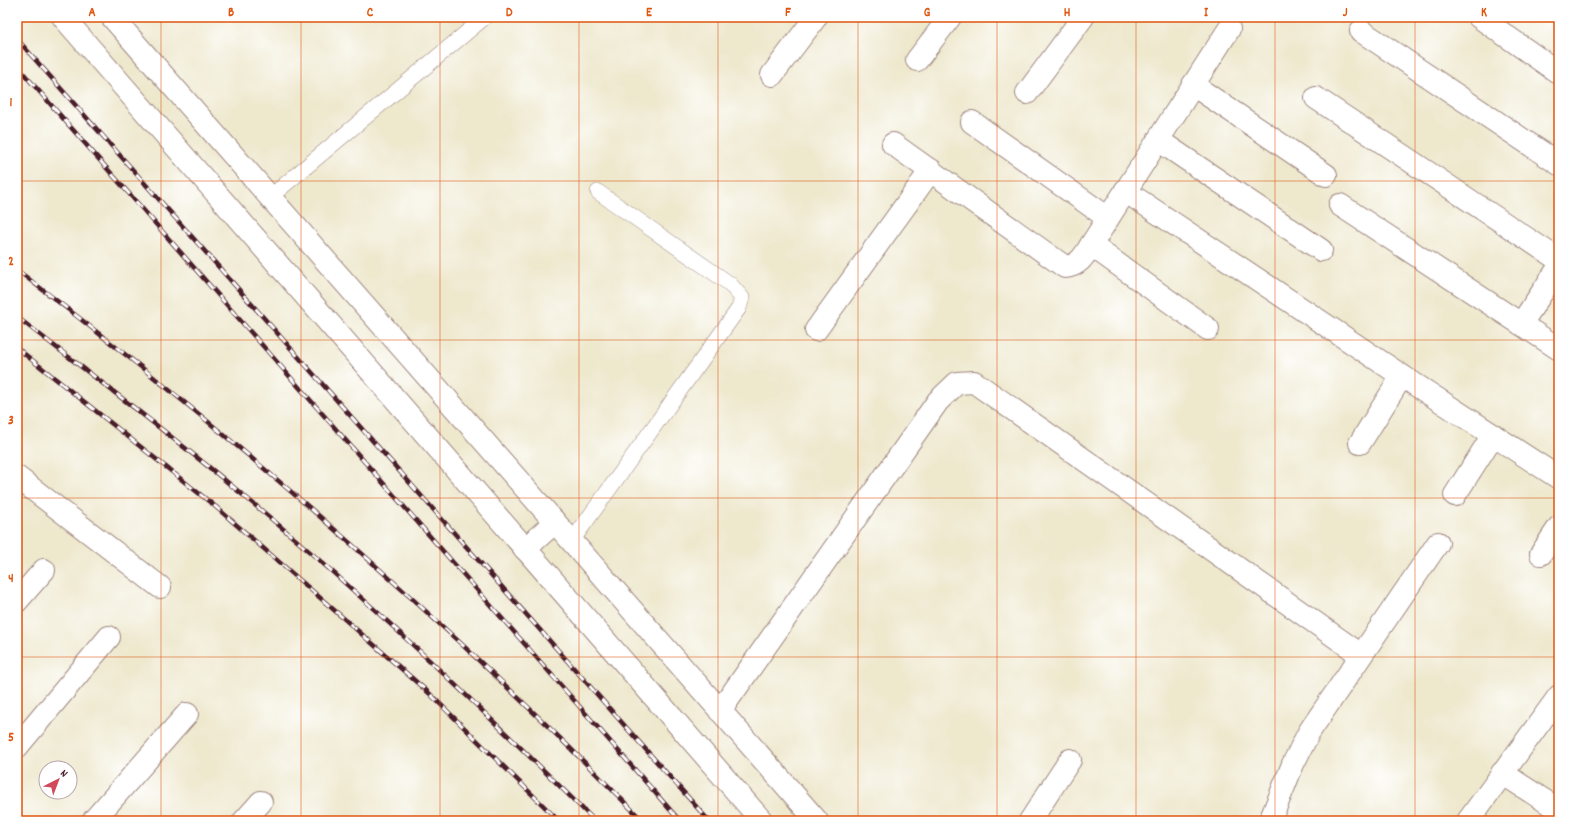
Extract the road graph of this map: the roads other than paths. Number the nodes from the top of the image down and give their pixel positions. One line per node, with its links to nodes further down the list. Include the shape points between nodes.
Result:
1 (63, 17): 45 (street)
2 (112, 17): 24 (street)
3 (485, 17): 24 (lane)
4 (816, 17): 12 (street)
5 (950, 17): 10 (street)
6 (1083, 17): 14 (street)
7 (1479, 17): 11 (street)
8 (1229, 29): 13 (street)
9 (1361, 31): 19 (street)
10 (918, 60)
11 (1559, 73)
12 (772, 75)
13 (1193, 85): 17 (street); 21 (street)
14 (1027, 92)
15 (1316, 98): 29 (street)
16 (972, 122): 26 (street)
17 (1158, 140): 22 (street); 28 (street)
18 (893, 144): 20 (street)
19 (1559, 164)
20 (931, 170): 27 (street, via 1065,267 1078,263); 33 (street)
21 (1326, 175)
22 (1125, 191): 26 (street); 35 (street)
23 (598, 192): 43 (lane, via 730,284 742,298 739,308)
24 (270, 197): 41 (street)
25 (1340, 205): 31 (street)
26 (1108, 218): 27 (street)
27 (1091, 245): 32 (street)
28 (1321, 250)
29 (1559, 260)
30 (1559, 267): 31 (street)
31 (1521, 324): 34 (street)
32 (1208, 329)
33 (816, 330)
34 (1559, 349)
35 (1402, 376): 36 (street); 37 (street)
36 (1493, 435): 39 (street); 40 (street)
37 (1360, 443)
38 (17, 477): 48 (street)
39 (1559, 478)
40 (1454, 495)
41 (555, 522): 43 (street); 45 (street)
42 (1559, 527): 46 (street)
43 (572, 541): 53 (street)
44 (1438, 543): 51 (street)
45 (525, 549): 62 (street)
46 (1541, 554)
47 (44, 570): 49 (street)
48 (160, 587)
49 (17, 601)
50 (109, 637): 55 (street)
51 (1361, 655): 53 (street, via 974,382 957,384 938,402); 65 (street, via 1309,732)
52 (1559, 696): 57 (street)
53 (720, 711): 63 (street)
54 (187, 714): 60 (street)
55 (17, 747)
56 (1070, 760): 64 (street)
57 (1502, 773): 59 (street); 66 (street)
58 (261, 802): 61 (street)
59 (1559, 810)
60 (93, 821)
61 (244, 821)
62 (762, 821)
63 (817, 821)
64 (1030, 821)
65 (1270, 821)
66 (1468, 821)

